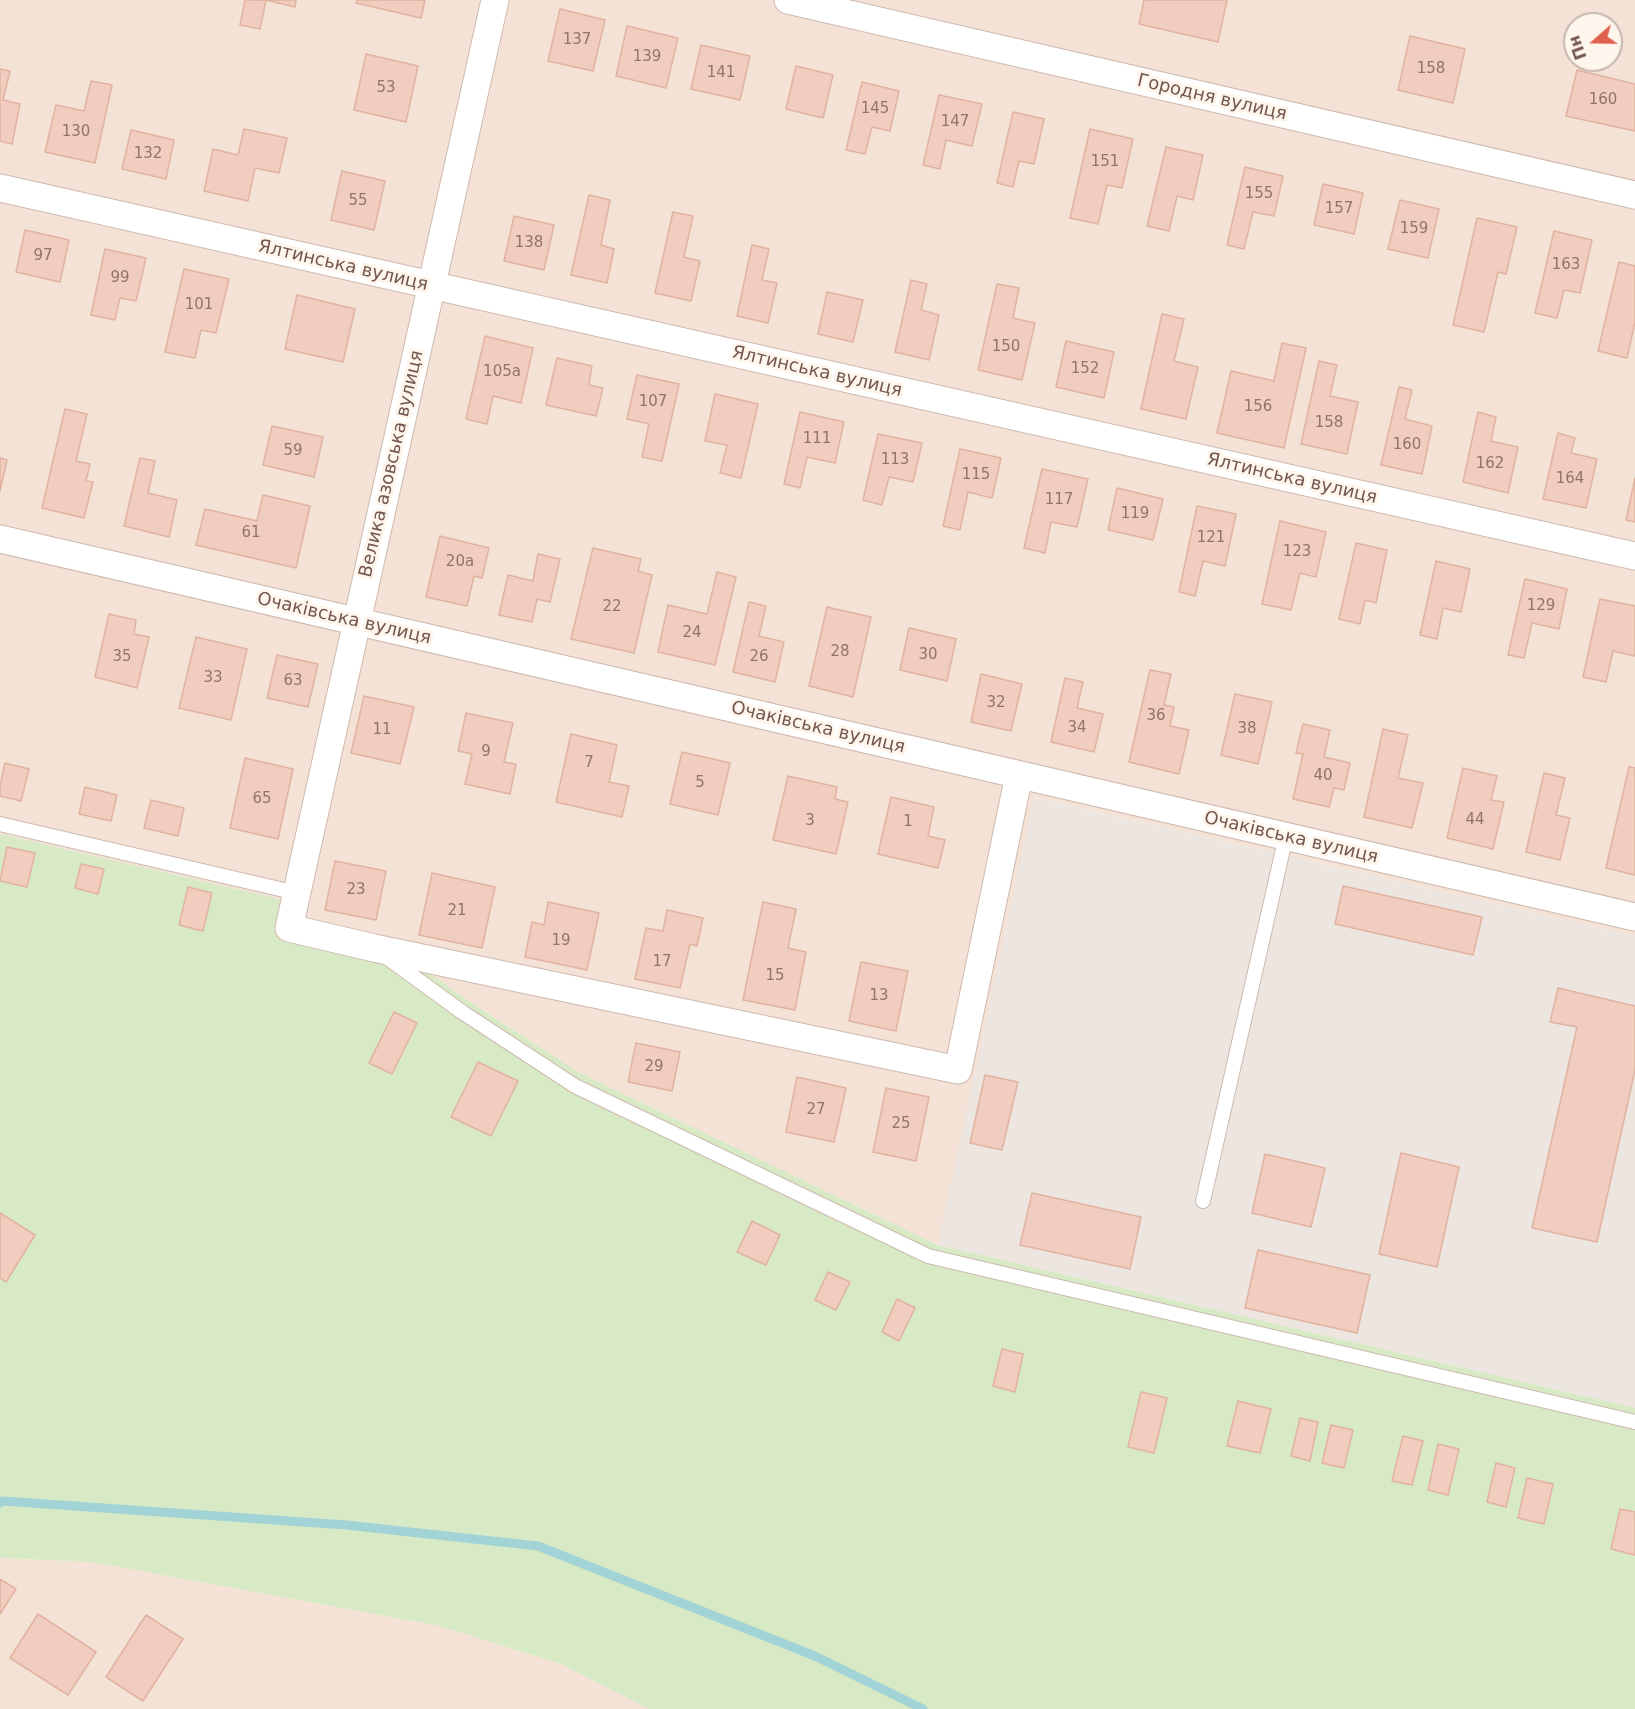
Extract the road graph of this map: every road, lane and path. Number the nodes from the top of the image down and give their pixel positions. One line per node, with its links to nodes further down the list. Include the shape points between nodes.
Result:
1 (495, 0): 5 (street, Велика азовська вулиця)
2 (788, 0): 4 (street, Городня вулиця)
3 (0, 188): 5 (street, Ялтинська вулиця)
4 (1635, 195)
5 (432, 286): 7 (street, Ялтинська вулиця); 8 (street, Велика азовська вулиця)
6 (0, 539): 8 (street, Очаківська вулиця)
7 (1635, 556)
8 (357, 622): 9 (street, Очаківська вулиця); 12 (street, Велика азовська вулиця)
9 (1019, 775): 11 (street, Очаківська вулиця); 14 (street, via 958,1070)
10 (0, 824): 12 (lane)
11 (1286, 836): 13 (street, Очаківська вулиця); 15 (lane)
12 (297, 893): 14 (street, Велика азовська вулиця, via 289,928)
13 (1635, 917)
14 (374, 948): 16 (lane, via 575,1086 928,1256)
15 (1203, 1201)
16 (1635, 1422)

